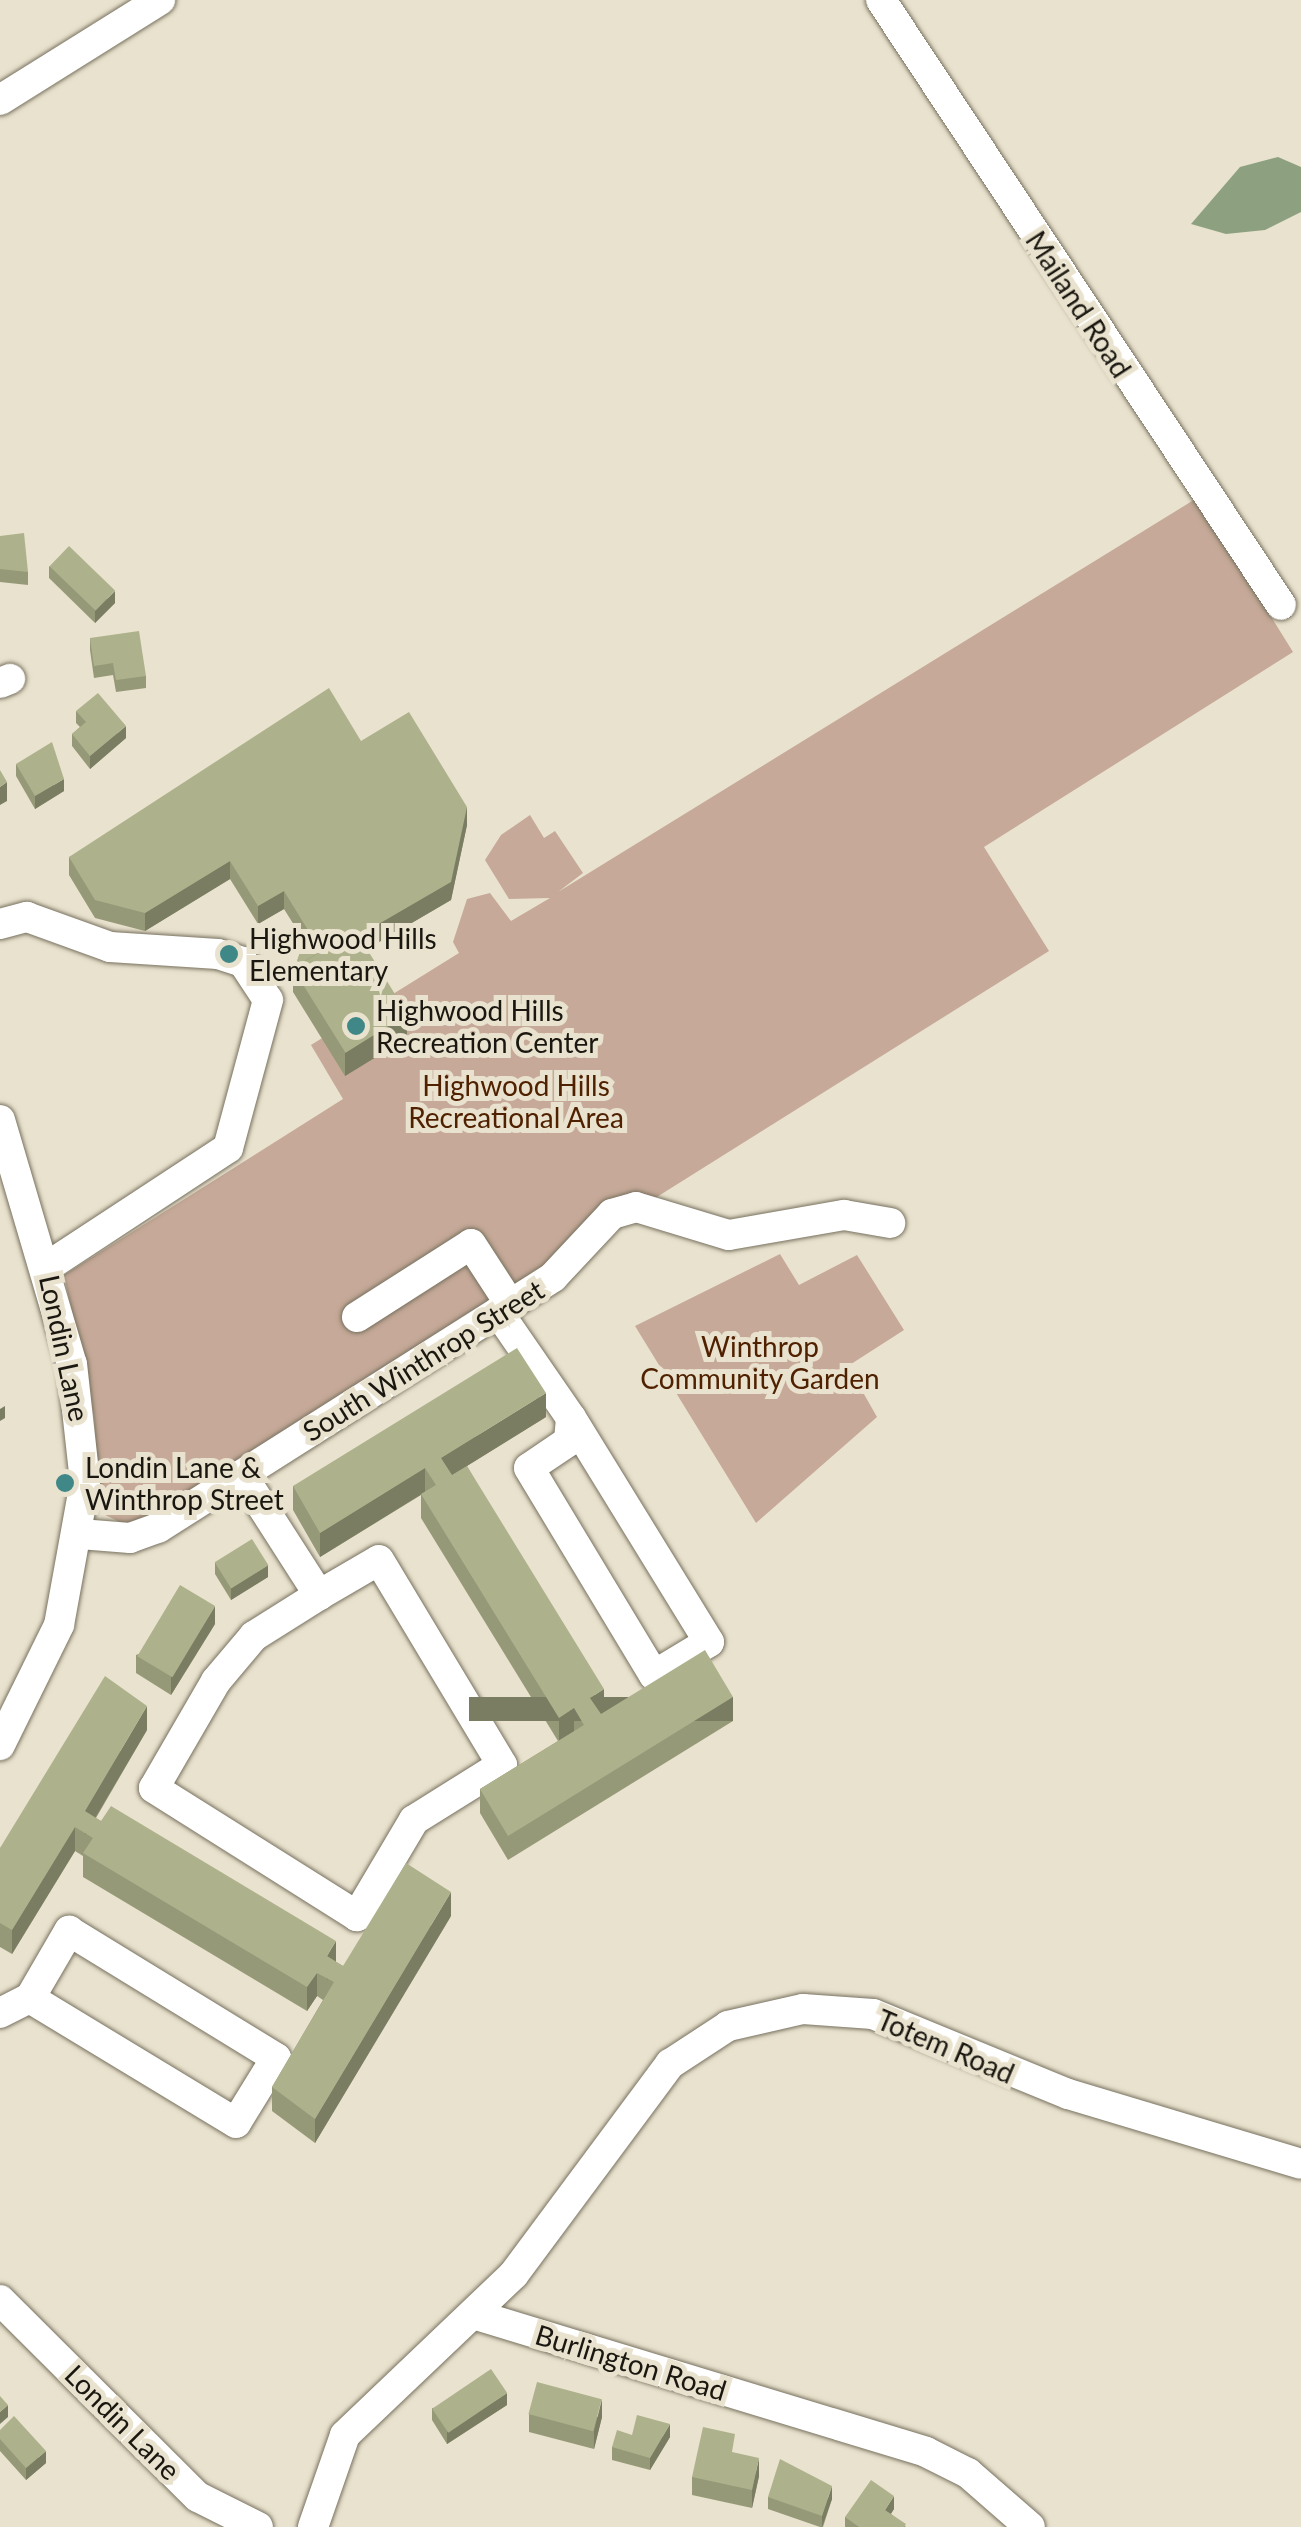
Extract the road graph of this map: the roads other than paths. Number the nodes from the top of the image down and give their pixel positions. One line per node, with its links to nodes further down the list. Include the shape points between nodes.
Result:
1 (160, 0): 3 (street)
2 (881, 0): 4 (street, Mailand Road)
3 (0, 100)
4 (1281, 605)
5 (0, 924): 8 (street, via 28,917 110,947 218,954 243,962 268,1000 228,1148)
6 (0, 1120): 8 (street, Londin Lane)
7 (890, 1222): 9 (street, South Winthrop Street, via 844,1215 729,1235 636,1207 594,1229 552,1277)
8 (47, 1268): 13 (street, Londin Lane, via 84,1443)
9 (504, 1308): 10 (street, via 471,1244); 11 (street); 12 (street, South Winthrop Street)
10 (357, 1317)
11 (571, 1418): 11 (street, via 569,1442 529,1468 654,1676 709,1642)
12 (242, 1475): 13 (street, South Winthrop Street, via 158,1528 130,1538); 14 (street)
13 (80, 1534): 15 (street, Londin Lane, via 45,1665)
14 (319, 1596): 14 (street, via 379,1560 502,1765 414,1820 356,1916 154,1788 254,1636)
15 (0, 1746)
16 (30, 1998): 16 (street, via 236,2122 276,2058 69,1931); 17 (street)
17 (0, 2013)
18 (1301, 2164): 20 (street, Totem Road, via 1024,2078 874,2014 759,2016 670,2064)
19 (0, 2300): 21 (street, Londin Lane, via 198,2497)
20 (476, 2314): 22 (street, via 345,2436); 23 (street, Burlington Road, via 926,2452 968,2472)
21 (258, 2527)
22 (313, 2527)
23 (1030, 2527)

